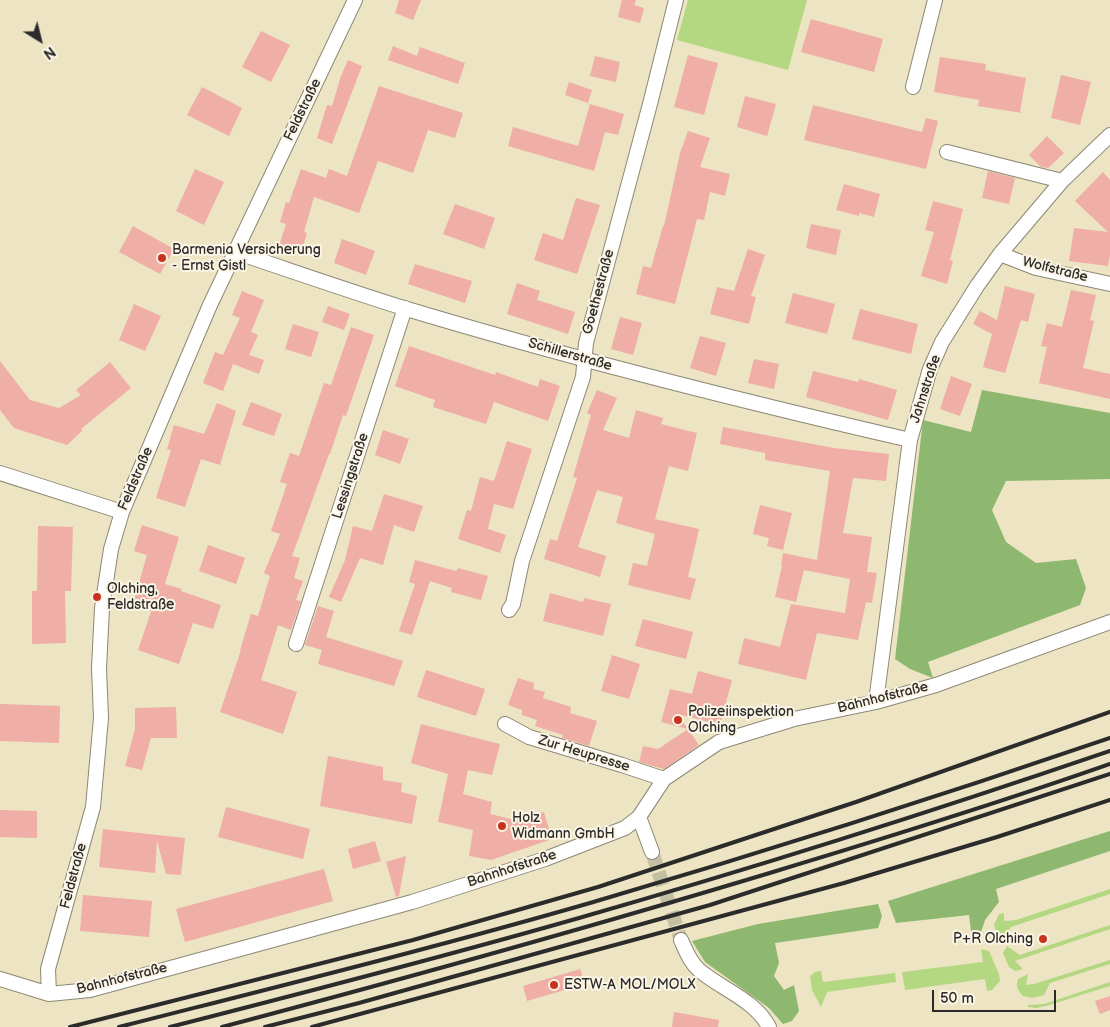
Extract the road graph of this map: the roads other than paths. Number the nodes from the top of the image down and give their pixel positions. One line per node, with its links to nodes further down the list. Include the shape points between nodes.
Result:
1 (355, 0): 8 (street, Feldstraße)
2 (676, 0): 12 (street, Goethestraße, via 586,343)
3 (934, 0): 4 (street)
4 (913, 86)
5 (1110, 134): 7 (street, Jahnstraße)
6 (947, 152): 7 (street)
7 (1062, 181): 9 (street, Jahnstraße)
8 (235, 252): 11 (street, Schillerstraße); 15 (street, Feldstraße)
9 (1000, 254): 10 (street, Wolfstraße, via 1036,268); 13 (street, Jahnstraße, via 942,342 930,369)
10 (1110, 284)
11 (405, 308): 12 (street, Schillerstraße); 18 (street, Lessingstraße)
12 (586, 360): 13 (street, Schillerstraße); 16 (street, Goethestraße)
13 (910, 440): 19 (street, Jahnstraße)
14 (0, 473): 15 (street)
15 (122, 512): 26 (street, Feldstraße, via 111,549 102,608 101,718 93,807 48,969)
16 (509, 610)
17 (1110, 622): 19 (street, Bahnhofstraße, via 936,685)
18 (296, 644)
19 (876, 702): 21 (street, Bahnhofstraße, via 794,719 719,742)
20 (505, 724): 21 (street, Zur Heupresse, via 528,737)
21 (664, 779): 22 (street, Bahnhofstraße)
22 (638, 817): 23 (street); 26 (street, Bahnhofstraße, via 625,828 545,859 412,902 90,990)
23 (652, 852)
24 (681, 940): 27 (street, via 699,970 748,1004)
25 (0, 979): 26 (street)
26 (49, 994)
27 (769, 1027)

